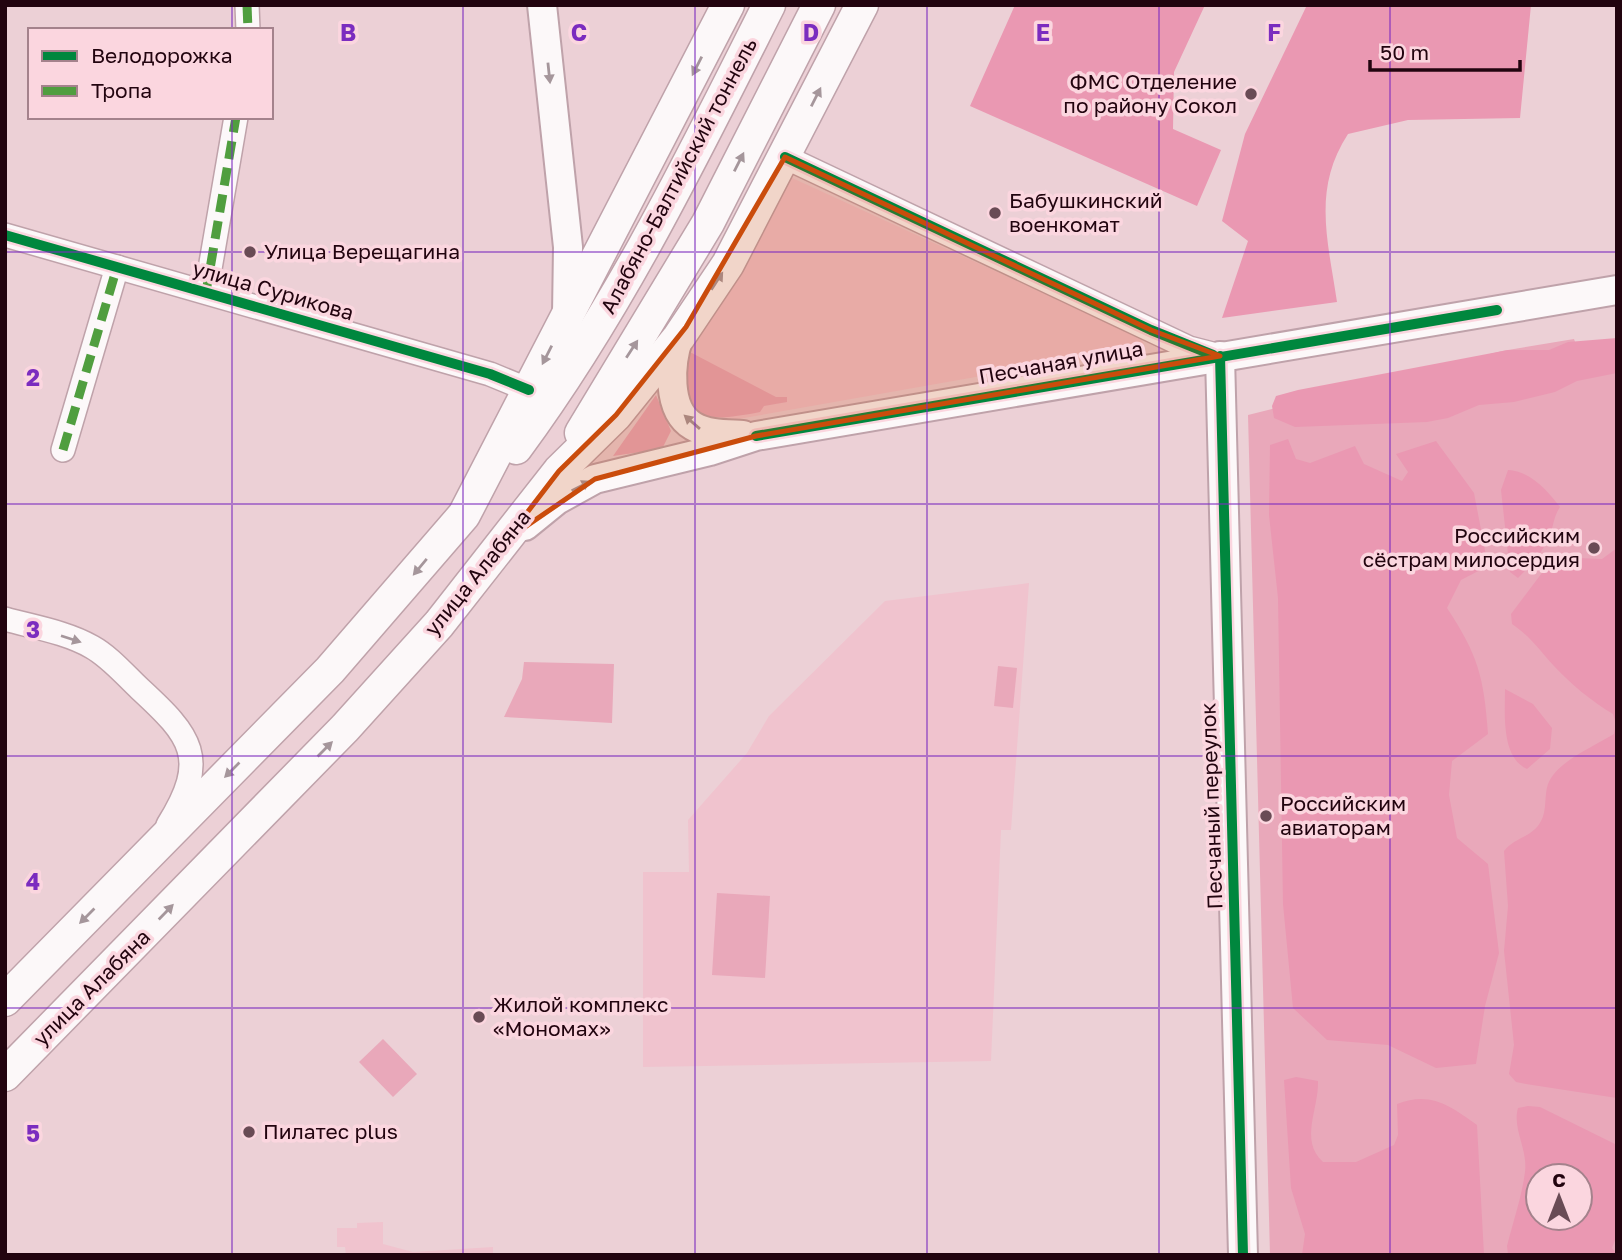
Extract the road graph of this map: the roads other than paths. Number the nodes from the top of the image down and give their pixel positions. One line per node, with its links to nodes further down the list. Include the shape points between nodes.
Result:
1 (247, 5): 7 (street)
2 (542, 5): 14 (street, one-way to 14, via 568,247)
3 (728, 5): 14 (main road, one-way to 14)
4 (769, 5): 21 (main road, Алабяно-Балтийский тоннель, via 669,205 594,335)
5 (818, 5): 20 (main road, Алабяно-Балтийский тоннель, one-way to 5, via 708,223)
6 (862, 5): 9 (main road, улица Алабяна, one-way to 6)
7 (248, 28)
8 (236, 119): 13 (street)
9 (785, 158): 15 (main road, улица Алабяна, one-way to 9, via 728,264); 16 (street, via 1189,348)
10 (5, 235): 11 (street, улица Сурикова)
11 (117, 267): 13 (street, улица Сурикова); 19 (street)
12 (1617, 290): 16 (street, Песчаная улица)
13 (206, 292): 17 (street, улица Сурикова, via 490,374)
14 (567, 314): 17 (main road, one-way to 17)
15 (679, 337): 18 (street, Песчаная улица, one-way to 15, via 708,432 691,425 673,384 673,355); 20 (main road, улица Алабяна, via 616,415)
16 (1220, 356): 18 (street, Песчаная улица); 31 (street, Песчаный переулок)
17 (529, 390): 21 (main road)
18 (756, 436): 22 (street, Песчаная улица, one-way to 18, via 557,500 595,479)
19 (63, 450)
20 (559, 471): 22 (main road, улица Алабяна)
21 (464, 515): 24 (main road, one-way to 24, via 330,670)
22 (506, 540): 27 (main road, улица Алабяна, one-way to 22, via 345,728 439,624)
23 (5, 619): 24 (street, one-way to 24, via 93,648 185,734 191,762 184,792)
24 (153, 850): 25 (main road, one-way to 25)
25 (50, 954): 26 (main road); 28 (main road)
26 (5, 985)
27 (85, 996): 29 (main road, улица Алабяна); 30 (main road)
28 (5, 1000)
29 (5, 1075)
30 (5, 1093)
31 (1243, 1255)

